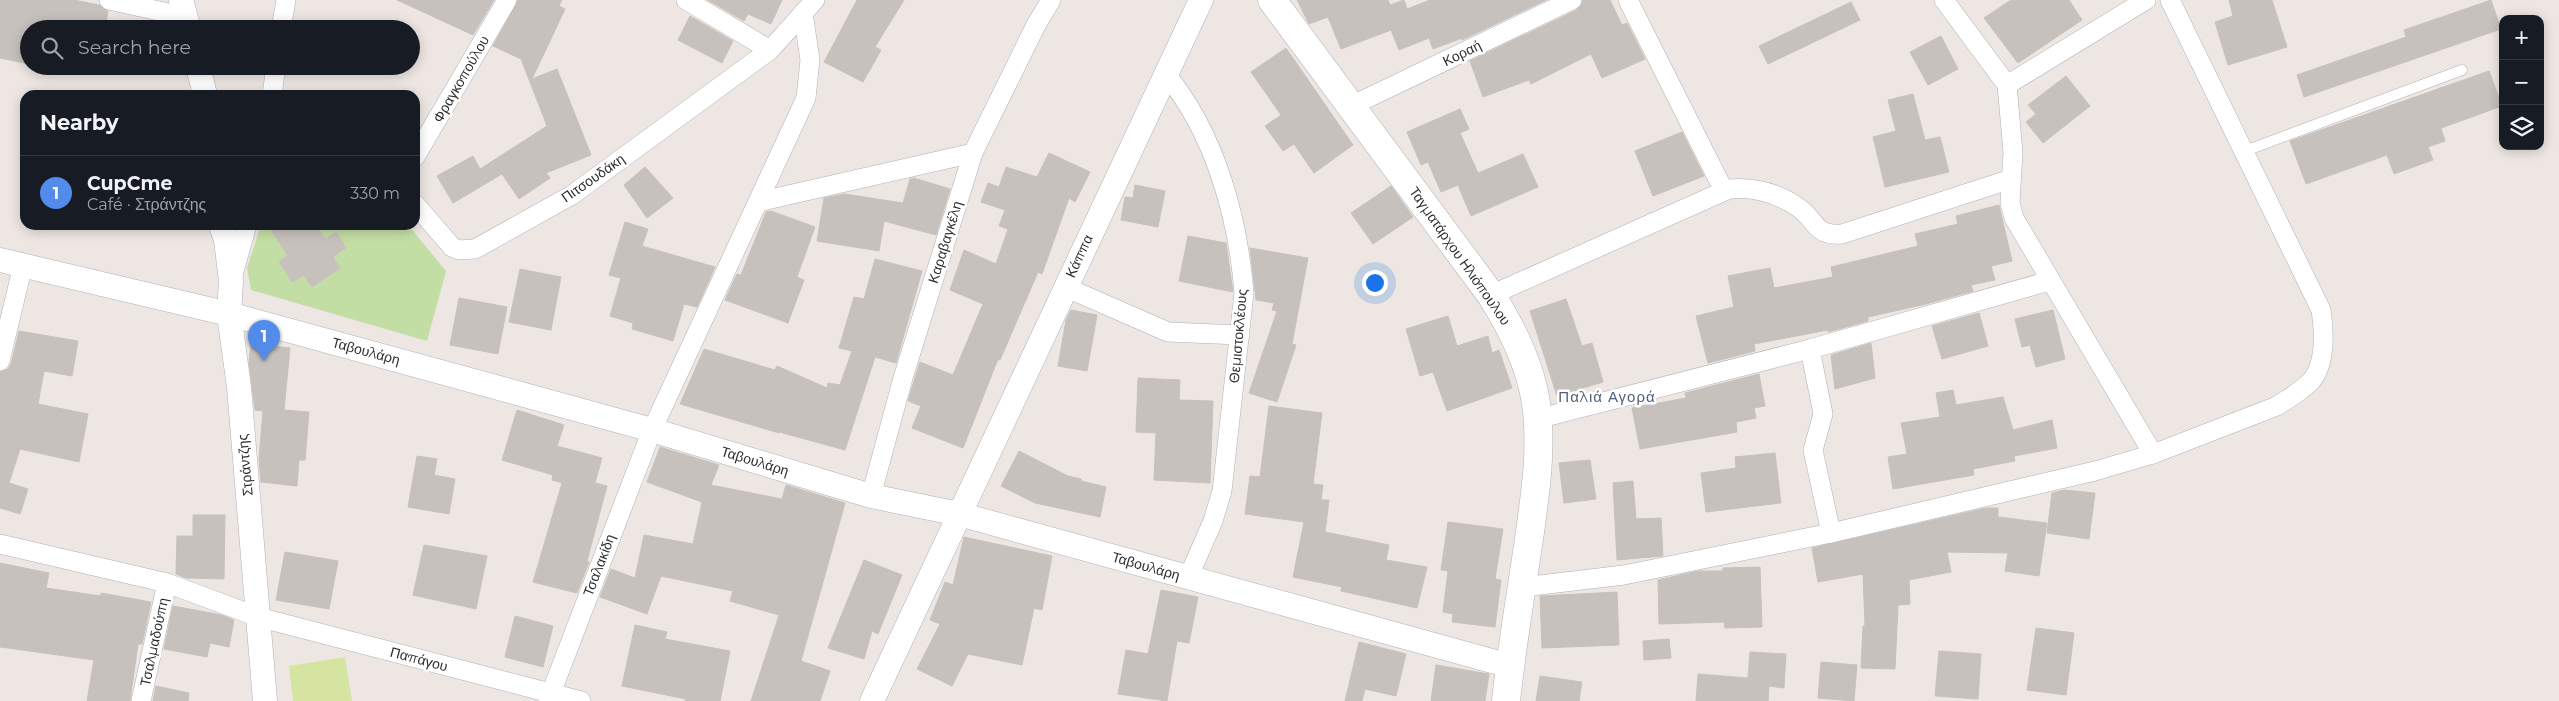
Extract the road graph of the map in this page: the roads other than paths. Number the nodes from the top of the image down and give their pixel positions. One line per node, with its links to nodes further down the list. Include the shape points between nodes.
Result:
1 (109, 0): 14 (street)
2 (286, 0): 15 (street)
3 (507, 0): 25 (street, Φραγκοπούλου)
4 (686, 0): 16 (street)
5 (1050, 0): 27 (street, Καραβαγκέλη)
6 (1201, 0): 18 (street, Κάππα)
7 (1272, 0): 24 (main road, Ταγματάρχου Ηλιόπουλου)
8 (1572, 0): 24 (street, Κοραή)
9 (1628, 0): 29 (street)
10 (1944, 0): 21 (street)
11 (2146, 0): 21 (street)
12 (2170, 0): 26 (street)
13 (809, 6): 16 (street, Πιτσουδάκη); 30 (street, Τσαλακίδη, via 810,60 806,98)
14 (185, 15)
15 (283, 20)
16 (770, 50): 31 (street, Πιτσουδάκη, via 572,195 475,249 452,247)
17 (2462, 70): 26 (lane)
18 (1165, 73): 37 (street, Κάππα); 40 (street, Θεμιστοκλέους, via 1191,109 1224,191 1242,263 1244,293)
19 (200, 75): 22 (street)
20 (275, 75): 23 (street)
21 (2007, 85): 28 (street, via 2012,126)
22 (203, 90)
23 (273, 90)
24 (1351, 106): 38 (main road, Ταγματάρχου Ηλιόπουλου)
25 (420, 148)
26 (2245, 151): 45 (street, via 2320,310 2323,327 2319,362 2313,378 2297,394 2277,406)
27 (973, 153): 30 (street); 46 (street, Καραβαγκέλη, via 903,378)
28 (2011, 179): 29 (street, via 1833,235 1820,231 1800,209 1784,199 1747,187); 36 (street, via 2010,203 2014,218)
29 (1724, 191): 38 (street)
30 (758, 202): 44 (street, Τσαλακίδη)
31 (420, 210)
32 (225, 230): 35 (street, Στράντζης)
33 (246, 230): 35 (street)
34 (11, 262): 39 (street, Ταβουλάρη); 42 (street)
35 (231, 280): 39 (street, Στράντζης)
36 (2049, 281): 41 (street); 45 (street)
37 (1065, 287): 40 (street, via 1168,332); 47 (street, Κάππα)
38 (1492, 295): 43 (main road, Ταγματάρχου Ηλιόπουλου, via 1512,329 1527,367)
39 (229, 314): 44 (street, Ταβουλάρη); 53 (street, Στράντζης, via 239,387)
40 (1240, 335): 50 (street, Θεμιστοκλέους, via 1222,491 1213,521)
41 (1810, 349): 43 (street); 48 (street, via 1823,414 1813,450)
42 (0, 361)
43 (1537, 419): 52 (main road, Ταγματάρχου Ηλιόπουλου, via 1537,484)
44 (652, 430): 46 (street, Ταβουλάρη); 55 (street, Τσαλακίδη)
45 (2153, 454): 48 (street, via 2125,464)
46 (871, 496): 47 (street, Ταβουλάρη)
47 (959, 514): 50 (street, Ταβουλάρη); 59 (street, Κάππα)
48 (1831, 532): 52 (street, via 1624,576)
49 (0, 544): 51 (street, Παπάγου)
50 (1188, 578): 54 (street, Ταβουλάρη)
51 (167, 583): 53 (street, Παπάγου); 56 (street, Τσαλμαδούπη)
52 (1523, 587): 54 (main road, Ταγματάρχου Ηλιόπουλου)
53 (258, 617): 55 (street, Παπάγου); 57 (street, Στράντζης)
54 (1510, 666): 60 (main road, Ταγματάρχου Ηλιόπουλου)
55 (548, 697): 58 (street, Παπάγου)
56 (141, 701)
57 (265, 701)
58 (581, 701)
59 (872, 701)
60 (1506, 701)

